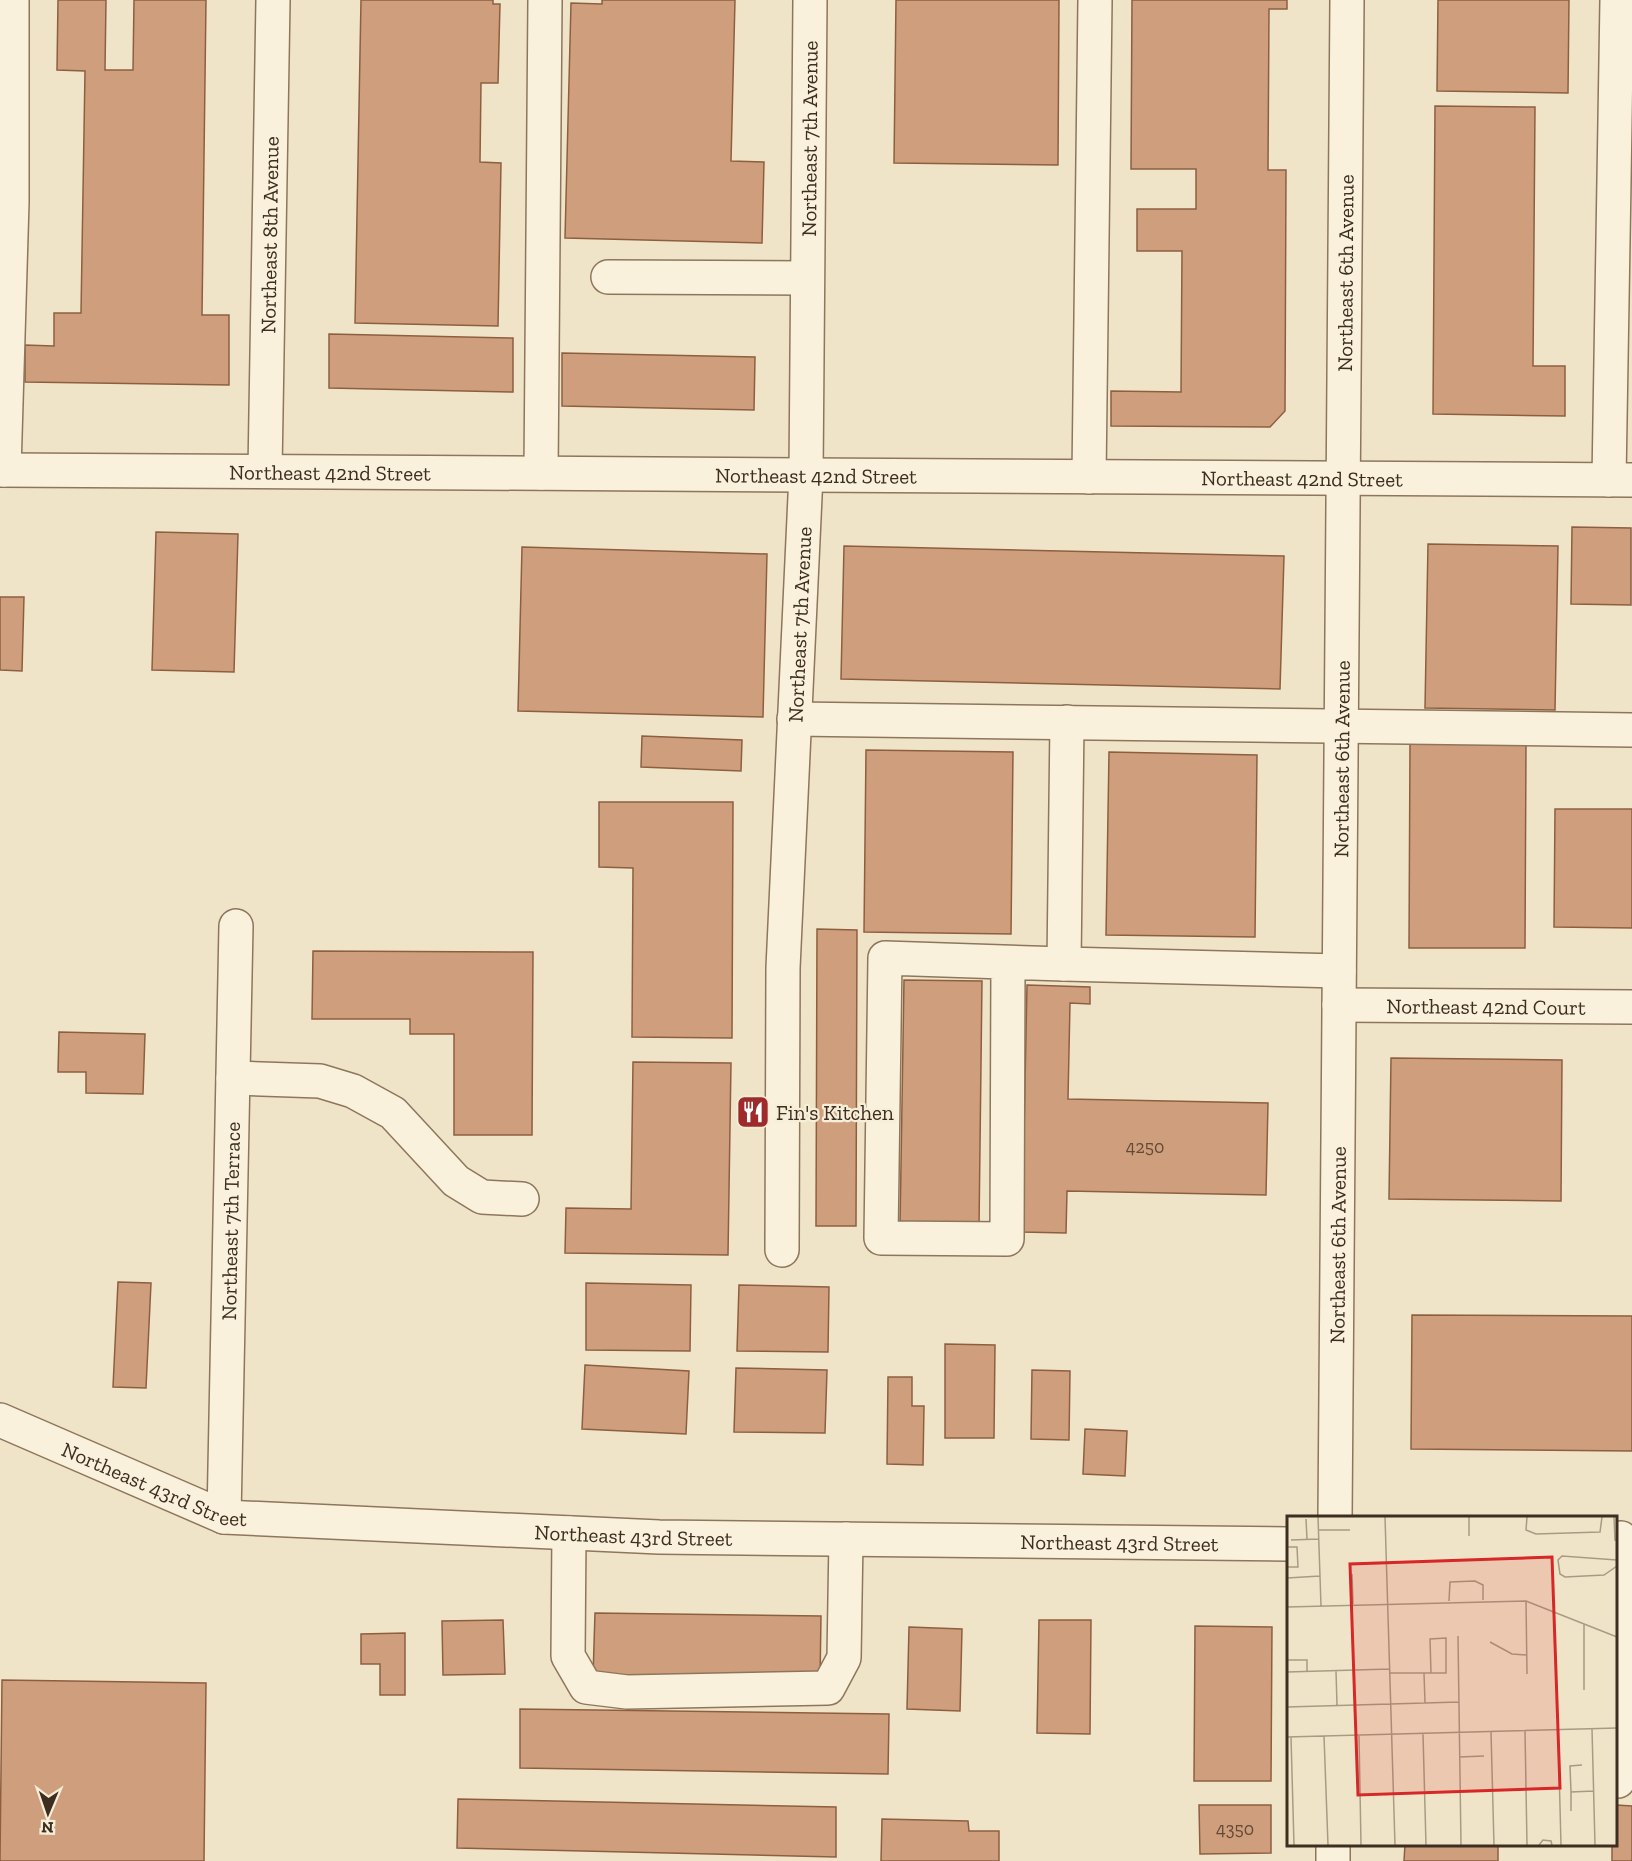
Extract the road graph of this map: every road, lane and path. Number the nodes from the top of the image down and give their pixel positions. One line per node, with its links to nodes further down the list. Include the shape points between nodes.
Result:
1 (12, 0): 10 (street, via 12,202)
2 (273, 0): 11 (street, Northeast 8th Avenue)
3 (545, 0): 12 (street)
4 (810, 0): 9 (street, Northeast 7th Avenue)
5 (1095, 0): 14 (street)
6 (1347, 0): 15 (street, Northeast 6th Avenue)
7 (1617, 0): 16 (street)
8 (608, 277): 9 (street)
9 (807, 278): 13 (street, Northeast 7th Avenue)
10 (2, 470): 11 (street, Northeast 42nd Street)
11 (265, 471): 12 (street, Northeast 42nd Street)
12 (541, 473): 13 (street, Northeast 42nd Street)
13 (806, 475): 14 (street, Northeast 42nd Street); 17 (street, Northeast 7th Avenue)
14 (1089, 477): 15 (street, Northeast 42nd Street)
15 (1343, 479): 16 (street, Northeast 42nd Street); 19 (street, Northeast 6th Avenue)
16 (1620, 480)
17 (795, 719): 18 (street); 29 (street, Northeast 7th Avenue, via 783,968)
18 (1067, 722): 19 (street); 23 (street)
19 (1341, 725): 20 (street); 24 (street, Northeast 6th Avenue)
20 (1632, 730)
21 (236, 926): 27 (street, Northeast 7th Terrace)
22 (1008, 963): 22 (street, via 885,958 881,1238 1007,1239); 23 (street)
23 (1064, 964): 24 (street)
24 (1339, 970): 25 (street, Northeast 6th Avenue)
25 (1339, 1005): 26 (street, Northeast 42nd Court); 31 (street, Northeast 6th Avenue)
26 (1632, 1007)
27 (232, 1078): 28 (street, via 320,1081 353,1091 393,1113 456,1181 482,1197); 32 (street, Northeast 7th Terrace)
28 (522, 1199)
29 (782, 1250)
30 (0, 1419): 32 (street, Northeast 43rd Street)
31 (1335, 1516)
32 (224, 1517): 33 (street, Northeast 43rd Street)
33 (568, 1533): 35 (street, Northeast 43rd Street); 35 (street, via 568,1656 586,1687 627,1692 828,1688 844,1658)
34 (1623, 1538): 37 (street)
35 (846, 1539): 36 (street, Northeast 43rd Street)
36 (1287, 1544)
37 (1618, 1781)

